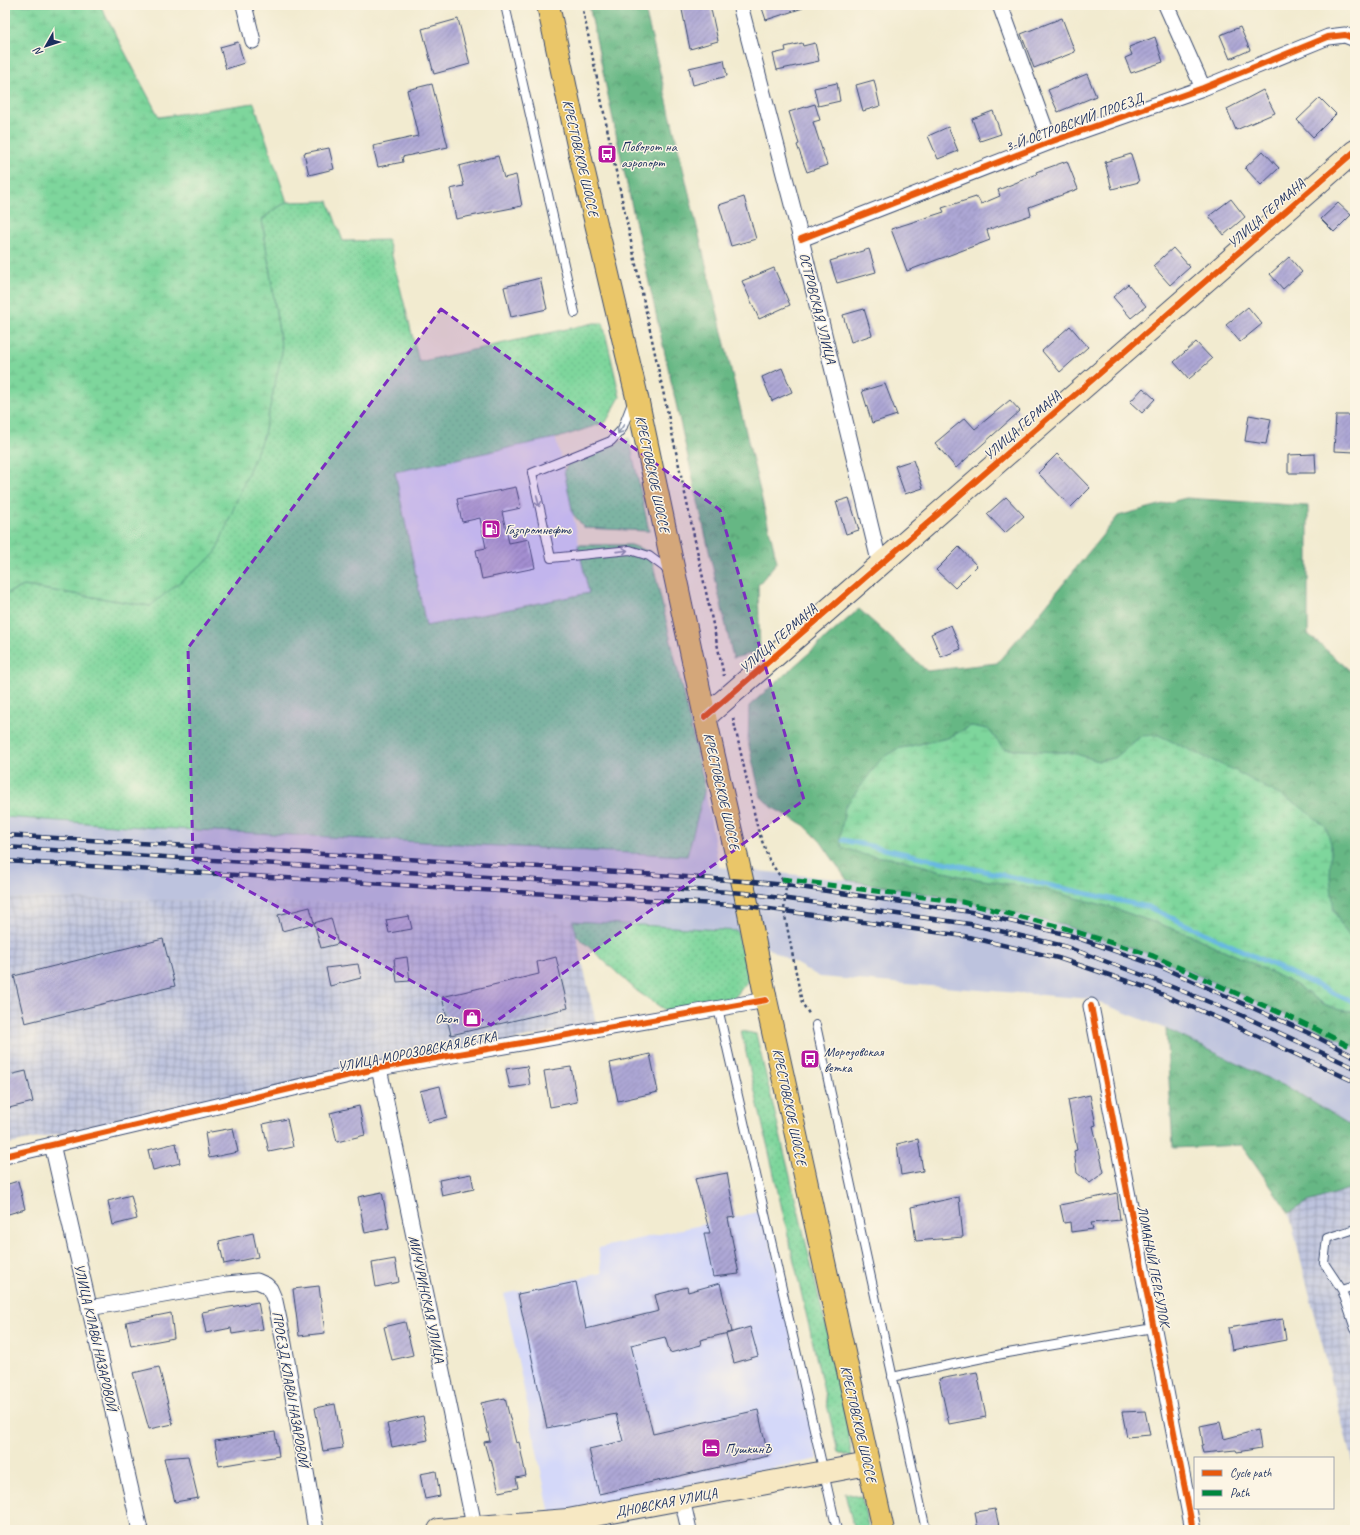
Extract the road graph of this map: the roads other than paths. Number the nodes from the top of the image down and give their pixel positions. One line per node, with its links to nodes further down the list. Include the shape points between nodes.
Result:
1 (244, 5): 8 (street)
2 (505, 5): 13 (lane)
3 (548, 5): 14 (main road, КРЕСТОВСКОЕ ШОССЕ, via 582,164)
4 (740, 5): 12 (street, ОСТРОВСКАЯ УЛИЦА)
5 (1000, 5): 10 (street)
6 (1166, 5): 9 (street)
7 (1355, 39): 9 (street, 3-Й ОСТРОВСКИЙ ПРОЕЗД, via 1345,35 1328,37)
8 (253, 41)
9 (1203, 88): 10 (street, 3-Й ОСТРОВСКИЙ ПРОЕЗД)
10 (1050, 142): 12 (street, 3-Й ОСТРОВСКИЙ ПРОЕЗД)
11 (1355, 152): 15 (street, УЛИЦА ГЕРМАНА)
12 (801, 239): 15 (street, ОСТРОВСКАЯ УЛИЦА)
13 (575, 313)
14 (636, 393): 16 (main road, КРЕСТОВСКОЕ ШОССЕ); 16 (lane, one-way to 16, via 622,429 611,441 532,473 551,558 630,550 649,556 664,567)
15 (880, 565): 17 (street, УЛИЦА ГЕРМАНА)
16 (678, 584): 17 (main road, КРЕСТОВСКОЕ ШОССЕ)
17 (705, 717): 18 (main road, КРЕСТОВСКОЕ ШОССЕ, via 745,893)
18 (766, 1000): 20 (street, УЛИЦА МОРОЗОВСКАЯ ВЕТКА); 32 (main road, КРЕСТОВСКОЕ ШОССЕ)
19 (1091, 1006): 29 (street, ЛОМАНЫЙ ПЕРЕУЛОК)
20 (718, 1008): 22 (street, УЛИЦА МОРОЗОВСКАЯ ВЕТКА); 33 (lane)
21 (816, 1025): 31 (lane)
22 (379, 1068): 23 (street, УЛИЦА МОРОЗОВСКАЯ ВЕТКА); 35 (street, МИЧУРИНСКАЯ УЛИЦА)
23 (52, 1144): 24 (street, УЛИЦА МОРОЗОВСКАЯ ВЕТКА); 28 (street, УЛИЦА КЛАВЫ НАЗАРОВОЙ)
24 (5, 1156)
25 (1355, 1229): 27 (lane, via 1327,1238 1324,1263)
26 (1355, 1286): 27 (lane)
27 (1342, 1290): 30 (lane)
28 (89, 1308): 36 (street, УЛИЦА КЛАВЫ НАЗАРОВОЙ); 37 (street, ПРОЕЗД КЛАВЫ НАЗАРОВОЙ, via 227,1284 257,1281 266,1285 270,1289 283,1338)
29 (1154, 1328): 31 (lane, via 1002,1354); 43 (street, ЛОМАНЫЙ ПЕРЕУЛОК)
30 (1355, 1330)
31 (892, 1377): 42 (lane)
32 (868, 1464): 33 (street, ДНОВСКАЯ УЛИЦА); 41 (main road, КРЕСТОВСКОЕ ШОССЕ)
33 (824, 1472): 34 (street, ДНОВСКАЯ УЛИЦА); 40 (lane)
34 (682, 1499): 35 (street, ДНОВСКАЯ УЛИЦА, via 568,1520); 39 (street)
35 (475, 1529): 38 (street, ДНОВСКАЯ УЛИЦА)
36 (140, 1530)
37 (316, 1530)
38 (439, 1530)
39 (689, 1530)
40 (837, 1530)
41 (883, 1530)
42 (926, 1530)
43 (1193, 1530)

